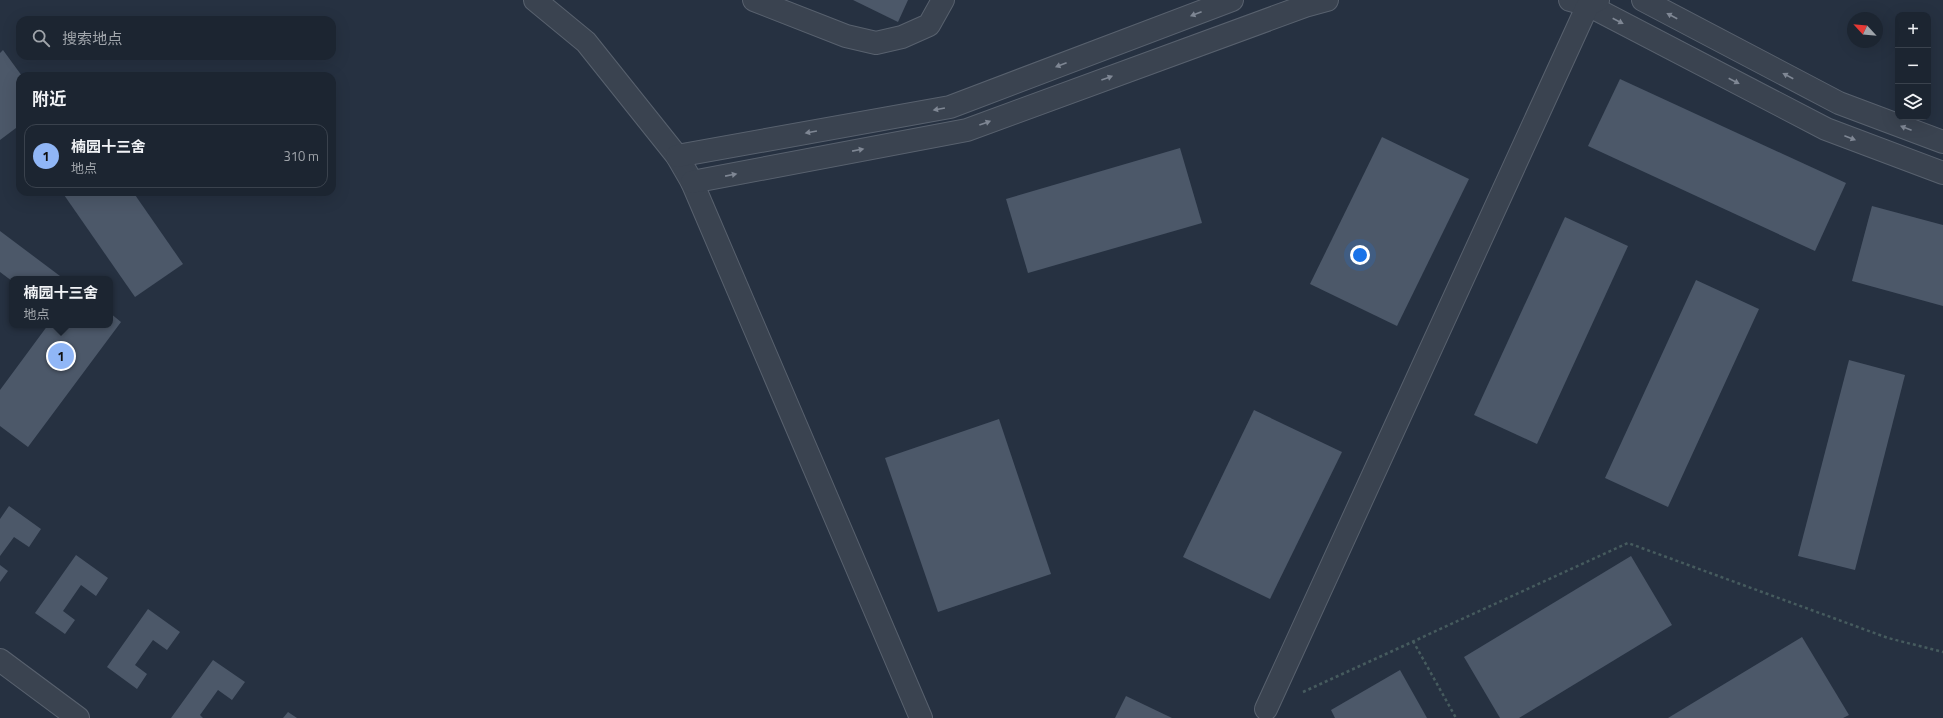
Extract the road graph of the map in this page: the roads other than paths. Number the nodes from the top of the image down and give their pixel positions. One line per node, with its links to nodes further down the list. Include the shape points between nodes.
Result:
1 (535, 0): 9 (street, via 586,42)
2 (754, 0): 3 (street, via 846,36 876,43 902,37 929,25)
3 (943, 0)
4 (1232, 0): 9 (street, one-way to 9, via 950,107)
5 (1327, 0): 11 (street, one-way to 5, via 967,130)
6 (1642, 0): 8 (street, one-way to 6, via 1838,103)
7 (1585, 1): 10 (street, one-way to 10, via 1826,129); 13 (street)
8 (1943, 142)
9 (677, 156): 11 (street)
10 (1943, 173)
11 (692, 182): 15 (street)
12 (0, 660): 14 (street)
13 (1266, 709)
14 (78, 718)
15 (921, 718)

